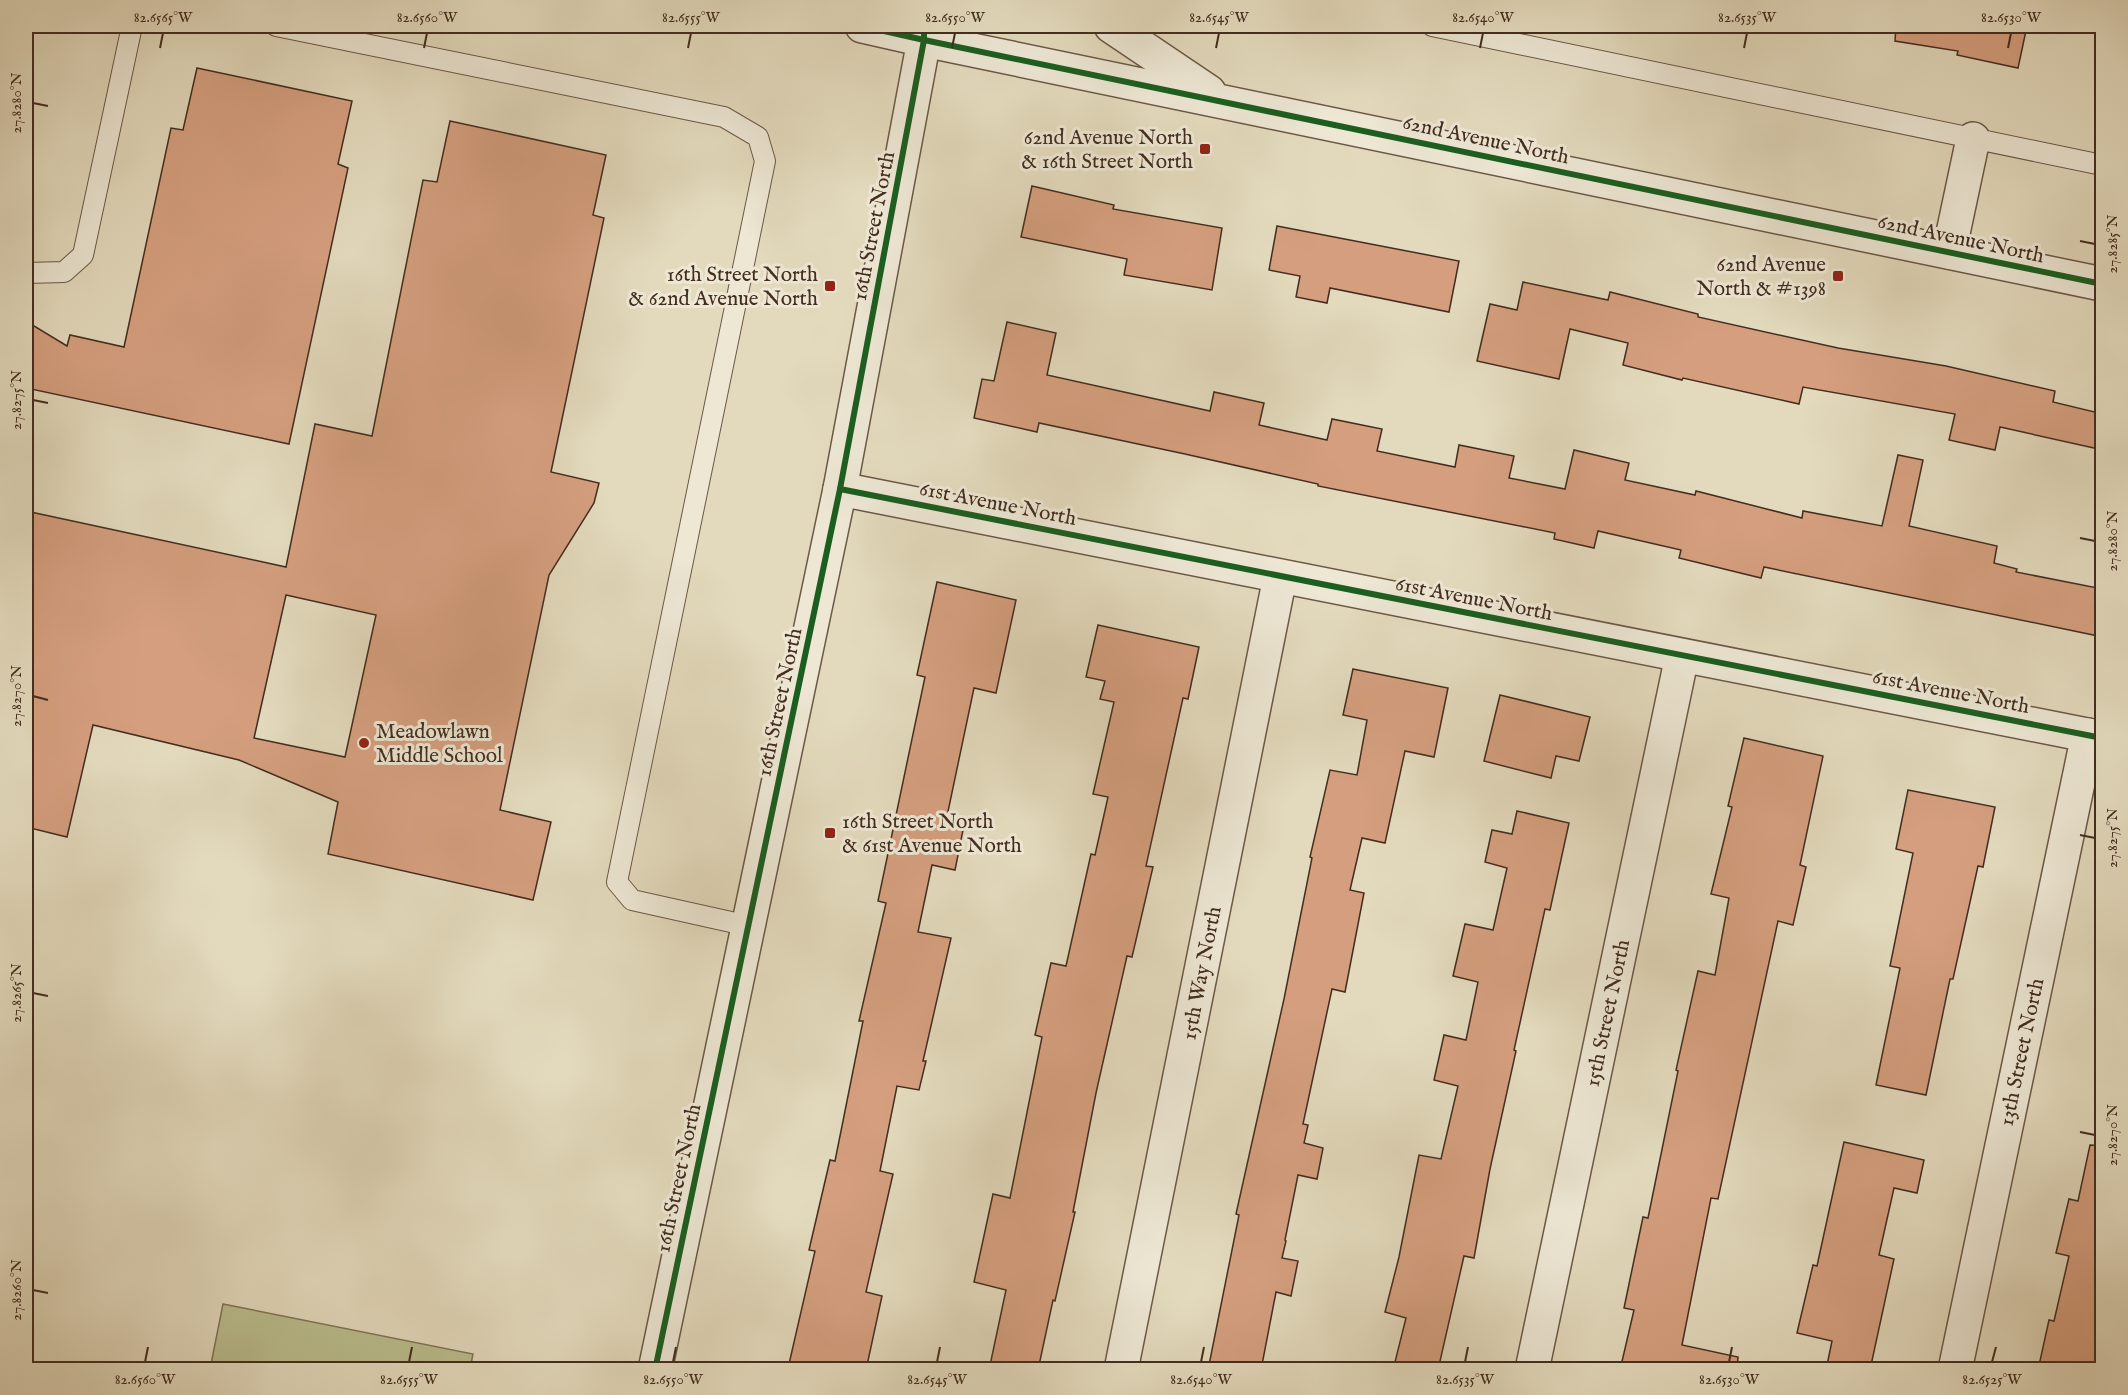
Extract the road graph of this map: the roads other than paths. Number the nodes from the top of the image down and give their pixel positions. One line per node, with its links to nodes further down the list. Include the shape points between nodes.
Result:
1 (132, 26): 11 (lane, via 83,255 64,272)
2 (276, 26): 17 (lane, via 723,117 758,137 765,161 617,882 632,900)
3 (862, 26): 6 (street, 62nd Avenue North)
4 (1111, 26): 7 (street)
5 (1432, 26): 8 (lane)
6 (926, 30): 7 (street, 62nd Avenue North); 13 (street, 16th Street North)
7 (1220, 100): 10 (street, 62nd Avenue North)
8 (1973, 138): 9 (lane); 10 (street)
9 (2103, 165)
10 (1949, 252): 12 (street, 62nd Avenue North)
11 (26, 273)
12 (2103, 284)
13 (840, 489): 14 (street, 61st Avenue North); 17 (street, 16th Street North)
14 (1280, 577): 15 (street, 61st Avenue North); 19 (street, 15th Way North)
15 (1682, 656): 16 (street, 61st Avenue North); 20 (street, 15th Street North)
16 (2095, 736): 21 (street, 13th Street North)
17 (748, 926): 18 (street, 16th Street North)
18 (655, 1370)
19 (1121, 1370)
20 (1533, 1370)
21 (1955, 1370)

